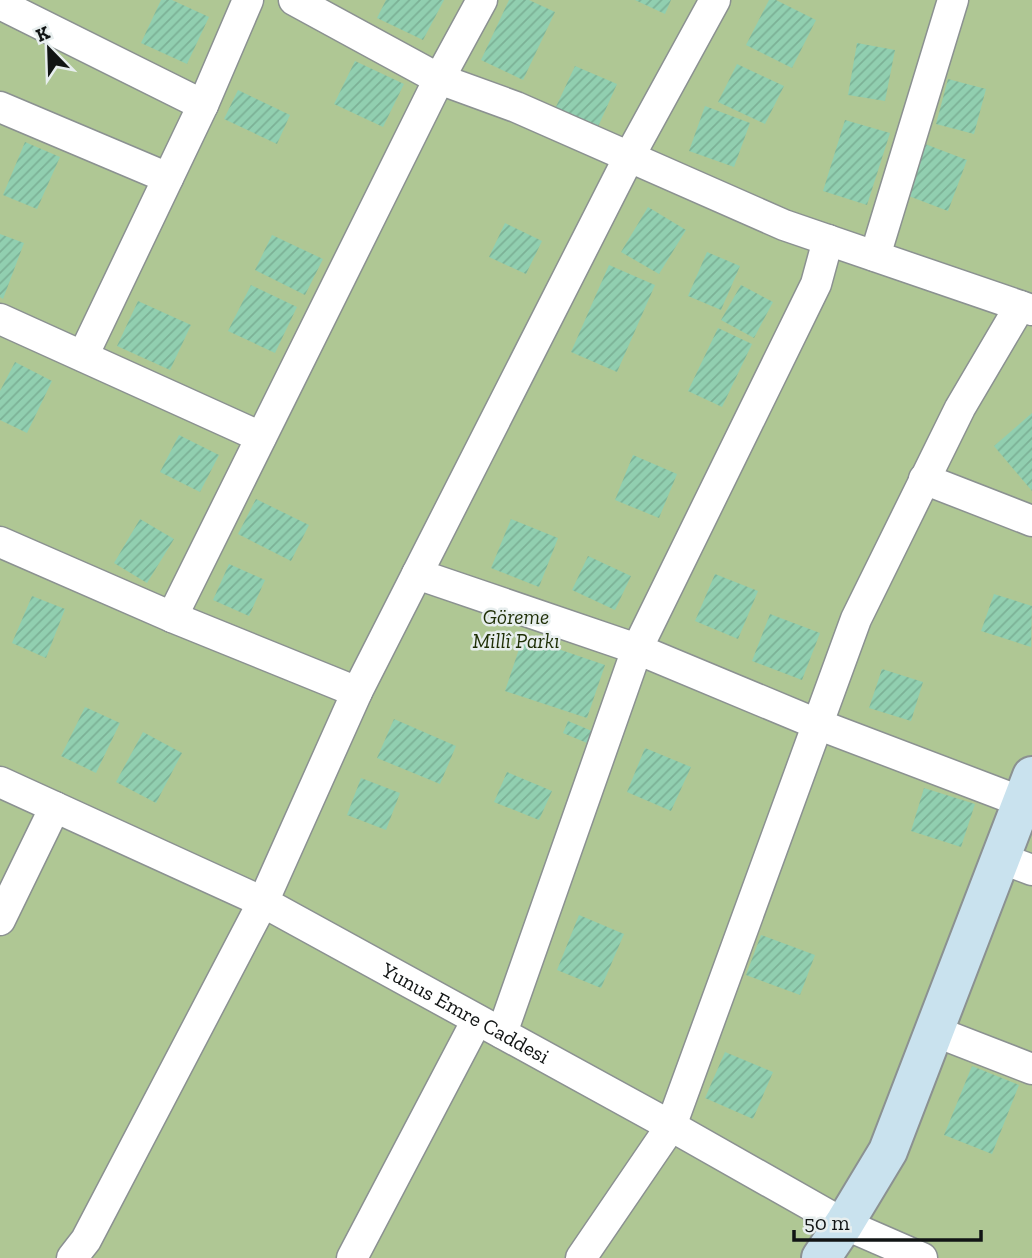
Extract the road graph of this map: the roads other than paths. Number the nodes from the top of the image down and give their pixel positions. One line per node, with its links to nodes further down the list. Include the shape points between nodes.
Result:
1 (248, 0): 8 (street)
2 (294, 0): 7 (street)
3 (482, 0): 7 (street)
4 (715, 0): 10 (street)
5 (953, 0): 13 (street)
6 (0, 4): 8 (street)
7 (439, 79): 10 (street); 17 (street)
8 (203, 105): 11 (street)
9 (0, 107): 11 (street)
10 (629, 157): 12 (street); 21 (street)
11 (168, 178): 16 (street)
12 (828, 240): 13 (street); 23 (street, via 816,284)
13 (874, 256): 14 (street)
14 (1026, 308): 18 (street, via 960,408)
15 (0, 318): 16 (street)
16 (83, 356): 17 (street)
17 (261, 437): 22 (street)
18 (924, 479): 19 (street); 25 (street, via 856,620)
19 (1032, 521)
20 (0, 542): 22 (street)
21 (417, 574): 23 (street); 24 (street)
22 (172, 617): 24 (street)
23 (637, 649): 25 (street); 32 (street)
24 (357, 692): 30 (street)
25 (817, 724): 27 (street); 35 (street)
26 (0, 782): 28 (street, Yunus Emre Caddesi)
27 (1027, 789): 29 (main road)
28 (55, 807): 30 (street, Yunus Emre Caddesi); 31 (street)
29 (1016, 864): 33 (main road)
30 (263, 902): 32 (street, Yunus Emre Caddesi); 37 (street, via 86,1240)
31 (0, 920)
32 (489, 1027): 35 (street, Yunus Emre Caddesi); 38 (street)
33 (934, 1031): 34 (street); 36 (main road, via 888,1151)
34 (1032, 1069)
35 (671, 1126): 36 (street, Yunus Emre Caddesi); 39 (street)
36 (844, 1224): 40 (main road); 41 (street, Yunus Emre Caddesi)
37 (72, 1258)
38 (352, 1258)
39 (581, 1258)
40 (821, 1258)
41 (922, 1258)

